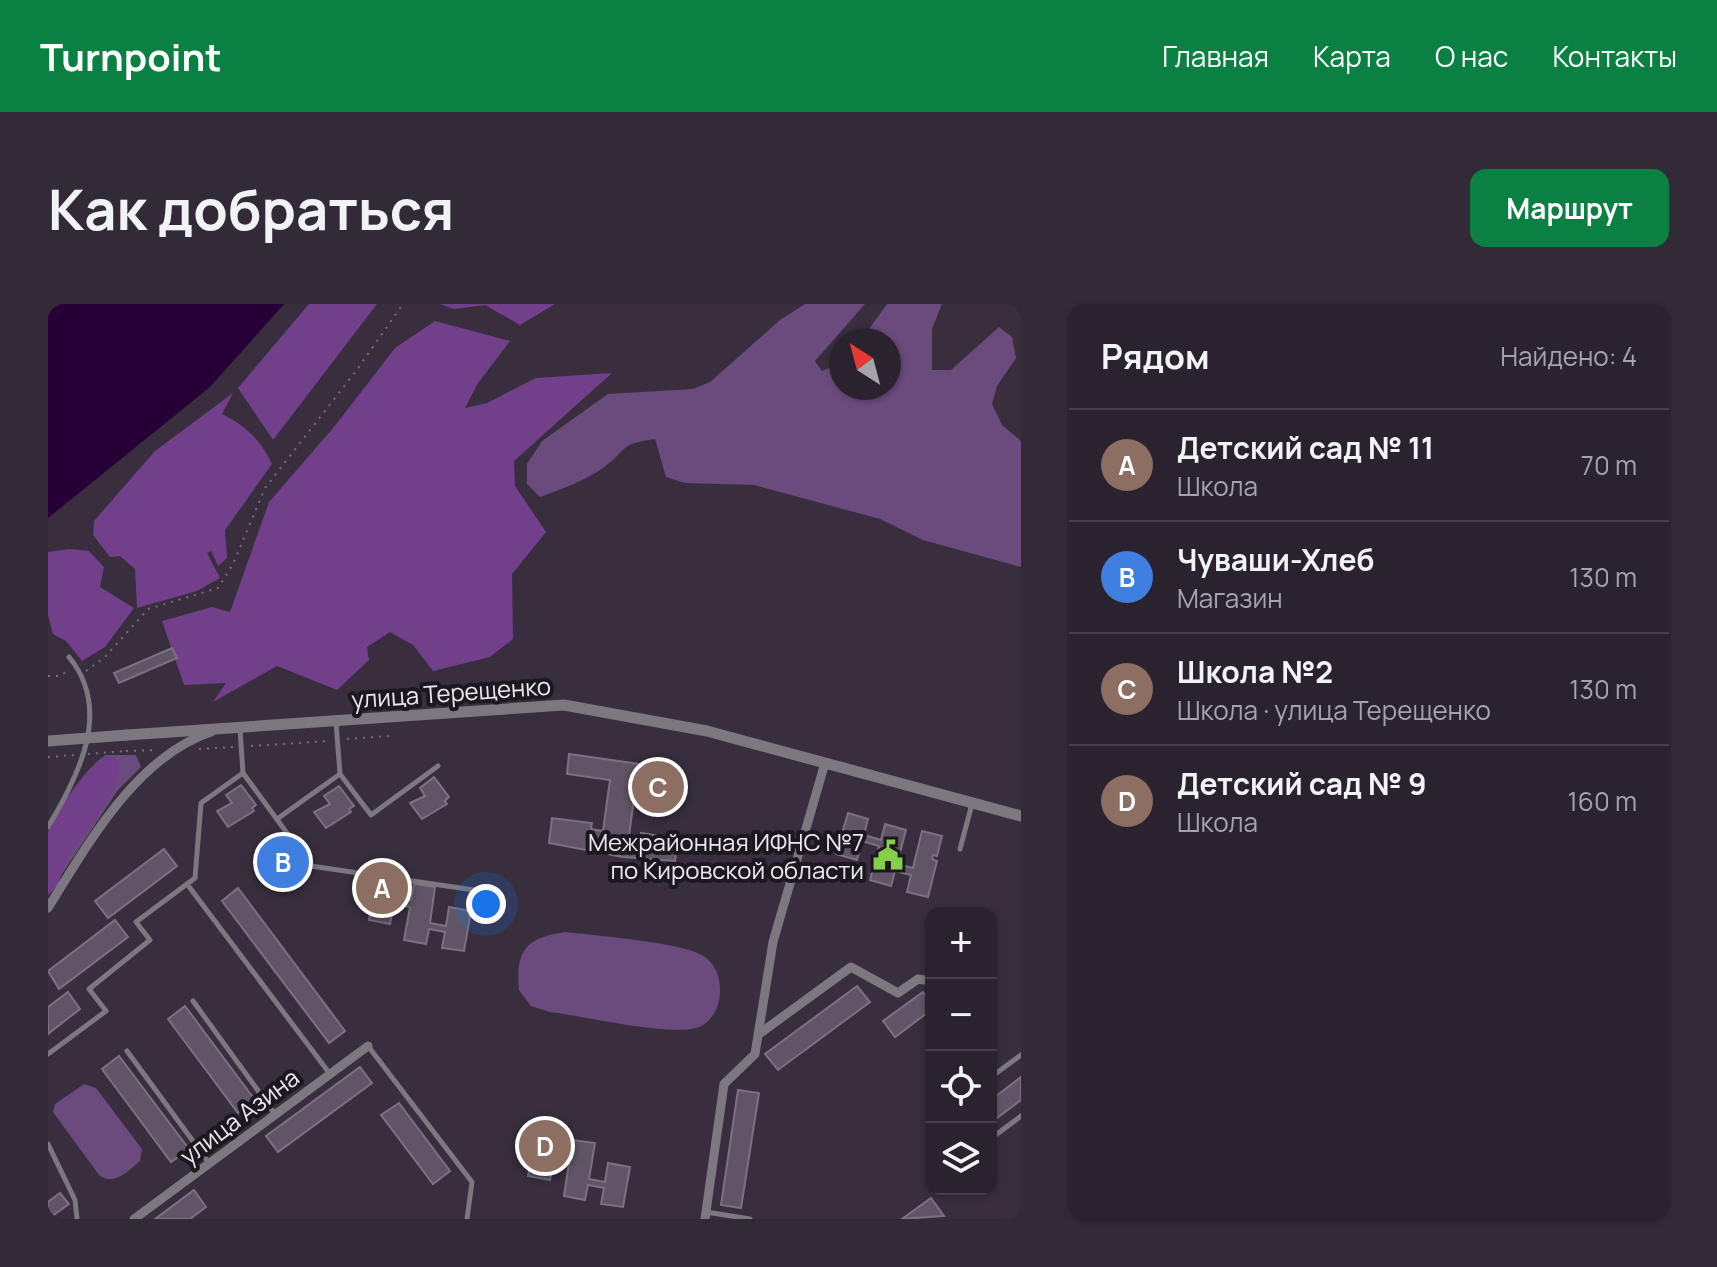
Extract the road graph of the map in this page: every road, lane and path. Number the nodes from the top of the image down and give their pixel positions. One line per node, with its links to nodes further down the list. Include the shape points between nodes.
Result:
1 (403, 304): 4 (path, via 265,488 218,588 148,609 105,657)
2 (69, 657): 3 (lane)
3 (75, 665): 4 (lane); 5 (path, via 60,676)
4 (82, 674): 22 (lane, via 89,703 85,750)
5 (48, 676)
6 (336, 723): 7 (street, улица Терещенко); 10 (lane); 15 (street, улица Терещенко, via 564,705 707,731)
7 (240, 728): 8 (street, улица Терещенко); 12 (lane)
8 (217, 730): 11 (street, bridge); 13 (street, улица Терещенко)
9 (389, 736): 10 (path)
10 (338, 740): 12 (path); 18 (lane)
11 (48, 741)
12 (241, 747): 13 (path); 17 (lane)
13 (176, 749): 14 (path, bridge); 26 (street, улица Терещенко, via 114,810)
14 (48, 757)
15 (825, 763): 19 (street, улица Терещенко); 29 (street, via 773,942)
16 (438, 766): 18 (lane, via 371,815)
17 (243, 773): 21 (lane); 24 (lane, via 201,803 195,878)
18 (340, 774): 21 (lane)
19 (973, 802): 20 (street, улица Терещенко); 23 (lane)
20 (1021, 816)
21 (277, 819): 25 (lane, via 311,866)
22 (48, 827)
23 (960, 849)
24 (187, 884): 32 (lane, via 136,922 150,940 89,989 106,1011); 35 (lane)
25 (474, 890)
26 (48, 908)
27 (925, 980): 29 (street, via 898,993 851,967)
28 (193, 1001): 36 (lane)
29 (759, 1034): 41 (street, via 755,1054 724,1084)
30 (368, 1046): 35 (street, улица Азина); 44 (lane, via 472,1182)
31 (127, 1051): 40 (lane)
32 (48, 1054)
33 (1021, 1055): 34 (lane)
34 (997, 1073)
35 (330, 1074): 36 (street, улица Азина)
36 (275, 1114): 40 (street, улица Азина)
37 (1021, 1116): 38 (lane)
38 (997, 1134)
39 (48, 1144): 42 (lane, via 75,1200)
40 (209, 1163): 43 (street, улица Азина)
41 (706, 1216): 45 (lane)
42 (77, 1219)
43 (134, 1219)
44 (467, 1219)
45 (750, 1219)

